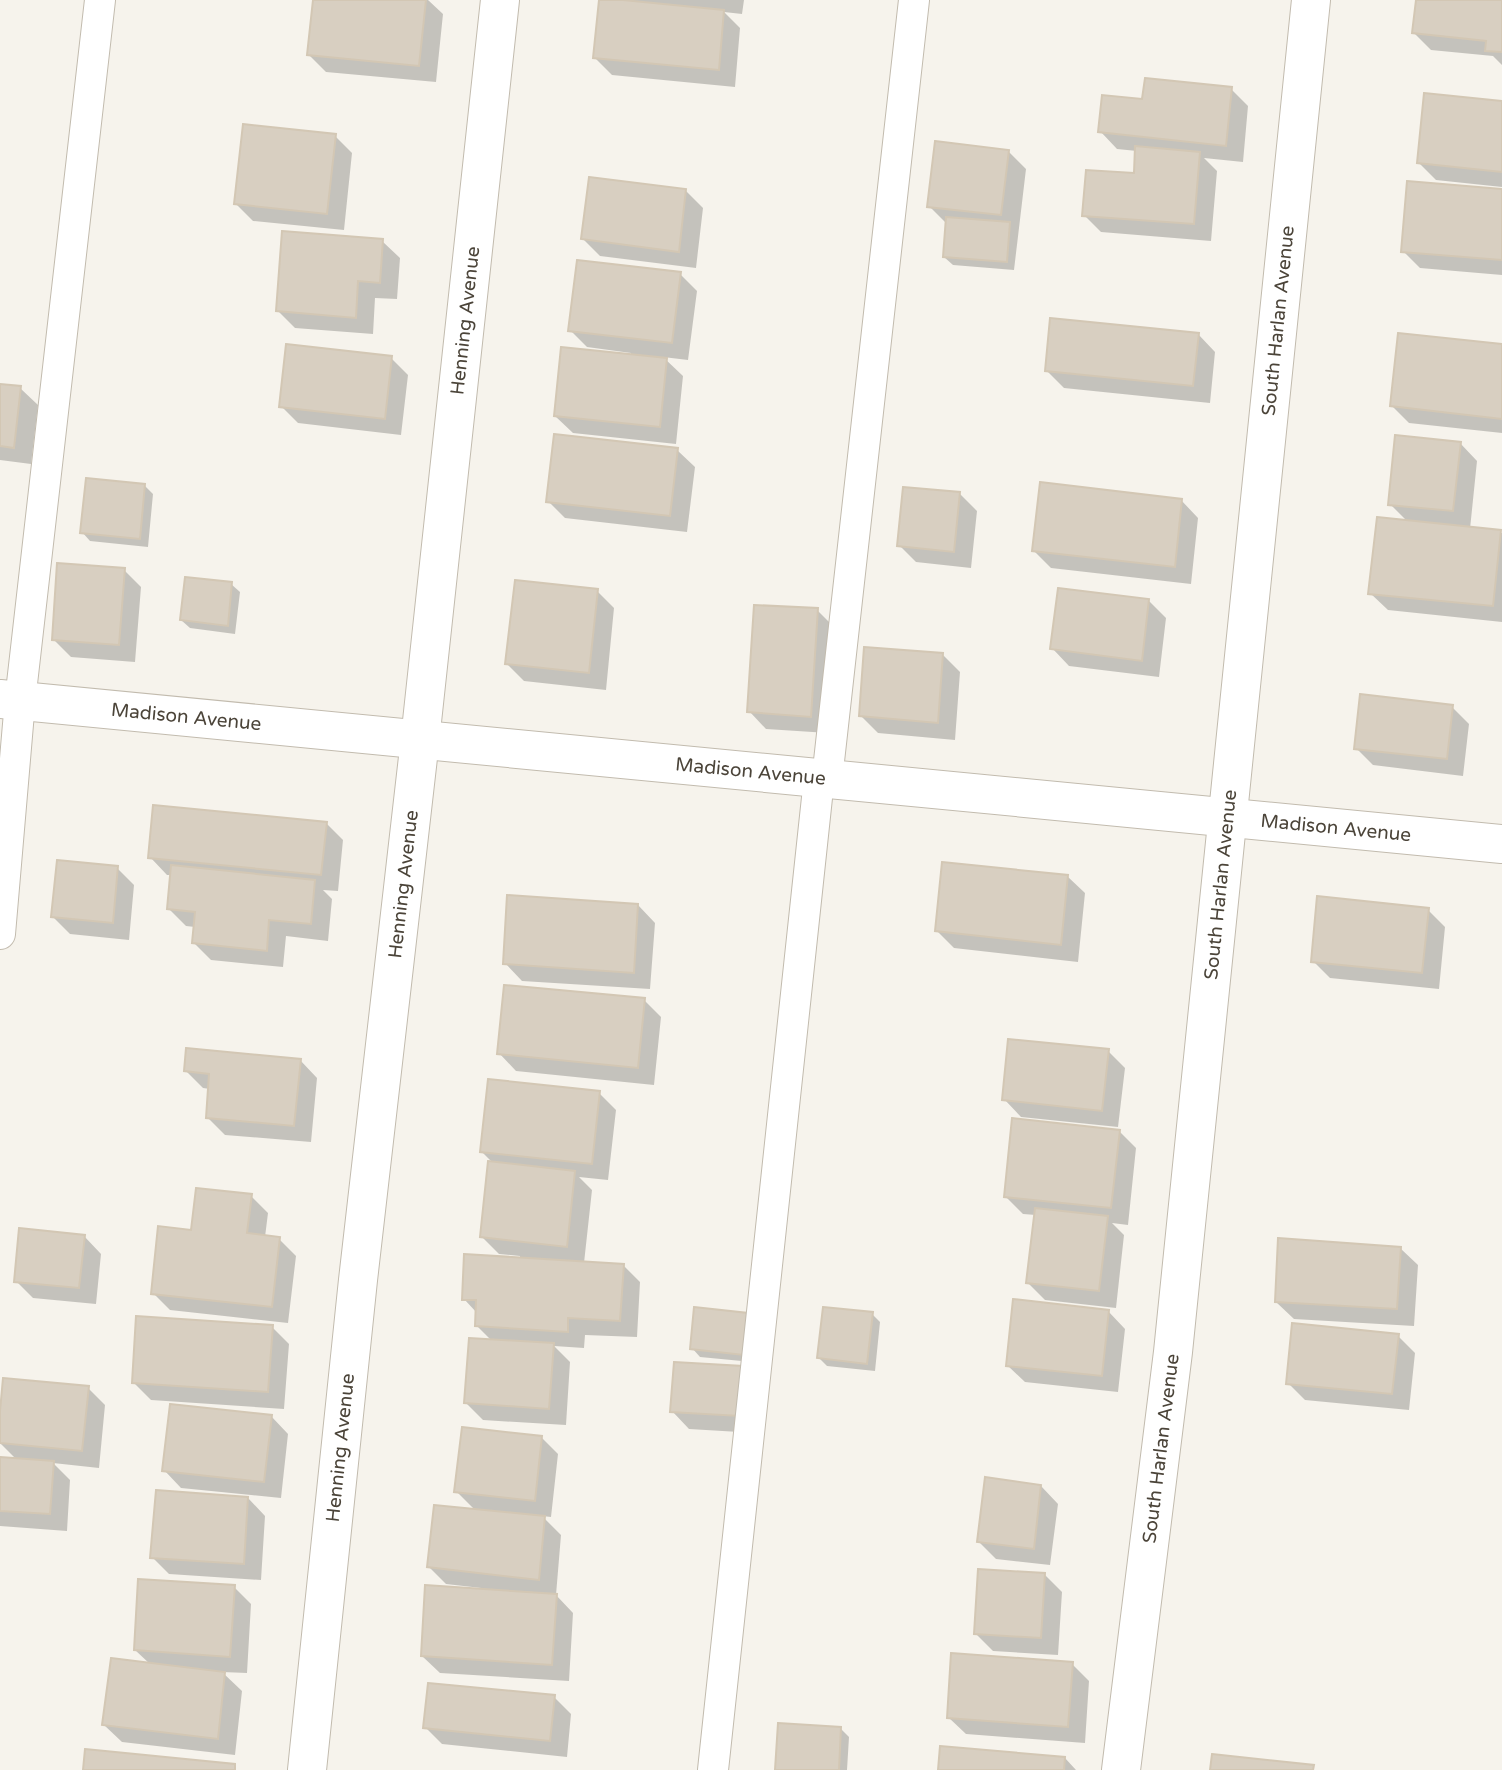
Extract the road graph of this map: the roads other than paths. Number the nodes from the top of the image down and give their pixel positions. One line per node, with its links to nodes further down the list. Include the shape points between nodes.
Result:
1 (100, 0): 5 (lane)
2 (500, 0): 6 (street, Henning Avenue)
3 (914, 0): 7 (lane)
4 (1311, 0): 8 (street, South Harlan Avenue)
5 (10, 700): 6 (street, Madison Avenue); 10 (lane)
6 (420, 740): 7 (street, Madison Avenue); 11 (street, Henning Avenue)
7 (823, 779): 8 (street, Madison Avenue); 12 (lane)
8 (1227, 817): 9 (street, Madison Avenue); 13 (street, South Harlan Avenue, via 1172,1352)
9 (1502, 844)
10 (0, 934)
11 (307, 1770)
12 (713, 1770)
13 (1121, 1770)

